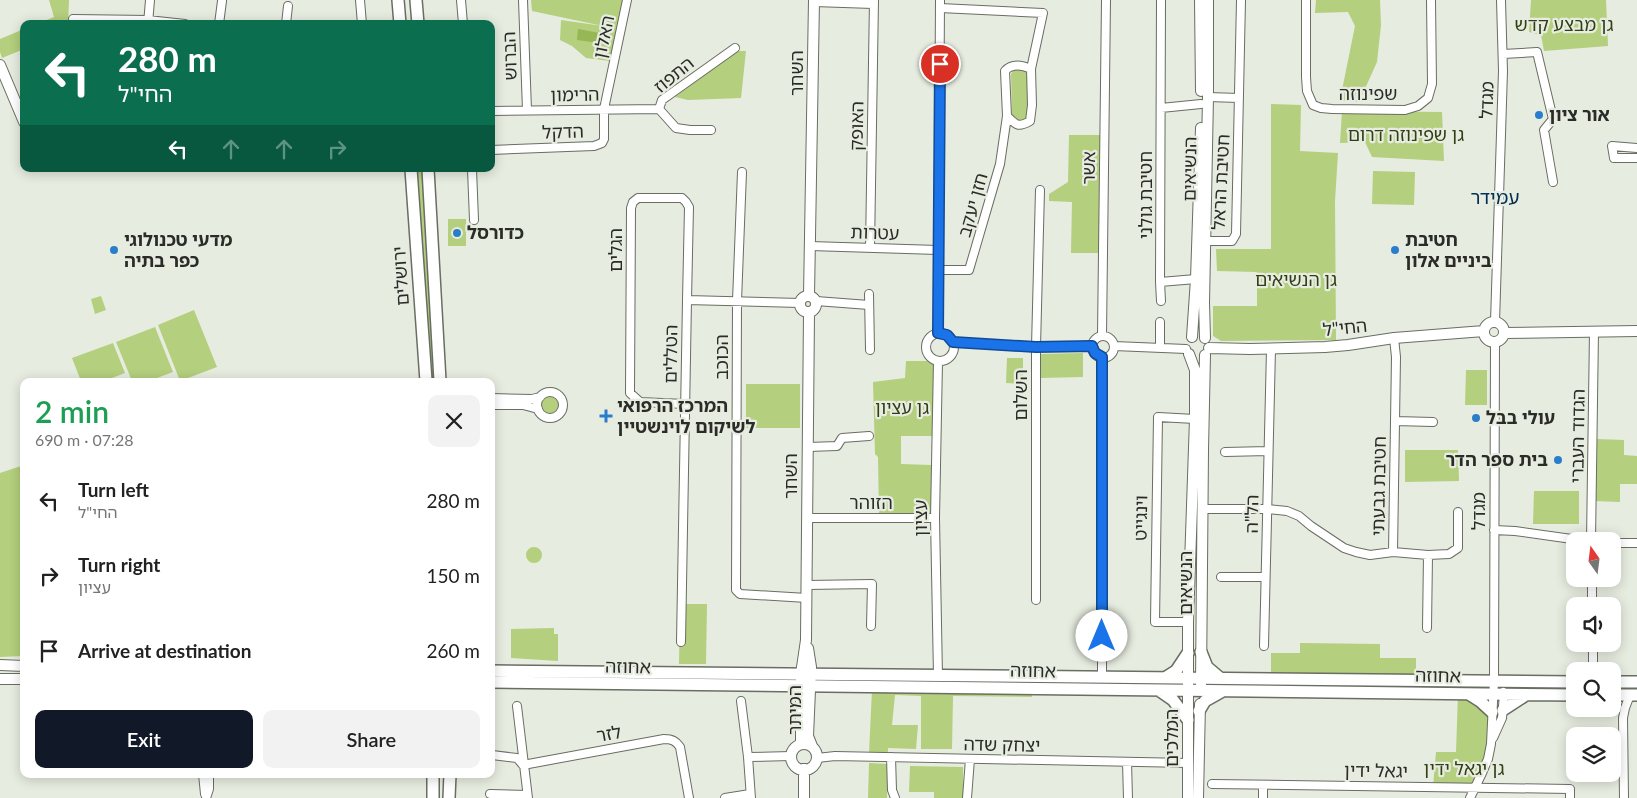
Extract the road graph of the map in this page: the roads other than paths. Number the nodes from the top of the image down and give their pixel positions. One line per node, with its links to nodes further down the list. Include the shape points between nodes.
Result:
1 (150, 0): 23 (street)
2 (360, 0): 26 (street)
3 (398, 0): 27 (main road)
4 (416, 0): 28 (main road)
5 (461, 0): 29 (street)
6 (523, 0): 39 (street, הברוש)
7 (627, 0): 37 (street, האלון)
8 (1106, 0): 74 (street, אשר)
9 (1161, 0): 36 (street, חטיבת גולני)
10 (1200, 0): 35 (street, הנשיאים)
11 (1208, 0): 35 (street, הנשיאים)
12 (1241, 0): 34 (street, חטיבת הראל)
13 (1306, 0): 14 (street, שפינוזה, via 1306,77 1313,105 1336,109 1405,110 1428,98 1432,84)
14 (1431, 0)
15 (1501, 0): 31 (street, מגדל)
16 (222, 1): 24 (street)
17 (814, 1): 18 (street, האופק); 55 (street, השחר)
18 (873, 2): 56 (street, האופק)
19 (940, 4): 33 (street, via 1043,13); 57 (street)
20 (288, 6): 25 (street)
21 (73, 19): 22 (street)
22 (98, 20)
23 (148, 20)
24 (220, 20)
25 (286, 20)
26 (362, 20)
27 (400, 20)
28 (418, 20)
29 (463, 20)
30 (735, 48): 38 (street, התפוז, via 662,100)
31 (1503, 54): 51 (street, via 1537,52 1553,119 1544,130); 68 (street, מגדל)
32 (0, 64): 41 (street)
33 (1031, 69): 42 (street, via 1017,66 1005,71); 42 (street, via 1030,121 1023,125 1015,124)
34 (1239, 98): 35 (street); 54 (street, חטיבת הראל, via 1236,234 1232,240)
35 (1205, 100): 36 (street); 54 (street, הנשיאים); 59 (street, הנשיאים)
36 (1161, 108): 60 (street, חטיבת גולני)
37 (604, 109): 38 (street, הרימון); 39 (street, הרימון); 45 (street, הדקל, via 604,139 594,146)
38 (659, 109): 43 (street, התפוז, via 676,128)
39 (527, 110): 40 (street, הרימון)
40 (495, 111)
41 (20, 112)
42 (1006, 116): 58 (street, חזן יעקב, via 1000,164 969,270)
43 (711, 130)
44 (1637, 148): 46 (street, via 1612,146 1614,158)
45 (495, 150)
46 (1637, 158)
47 (411, 172): 89 (main road, ירושלים)
48 (428, 172): 90 (main road, ירושלים)
49 (472, 172): 53 (street)
50 (742, 172): 64 (street, הכוכב)
51 (1553, 182)
52 (1040, 190): 81 (street, השלום)
53 (474, 220)
54 (1205, 241): 82 (street, הנשיאים)
55 (810, 246): 56 (street, עטרות); 63 (street, השחר)
56 (870, 248): 57 (street, עטרות)
57 (938, 250): 58 (street)
58 (938, 270): 72 (street)
59 (1196, 279): 60 (street); 75 (street, הנשיאים)
60 (1160, 282): 65 (street, חטיבת גולני)
61 (869, 294): 66 (street)
62 (687, 300): 64 (street, הטללים); 93 (street, הטללים); 93 (street, הגלים, via 689,207 682,198 638,198 631,208 630,393 640,402)
63 (808, 300): 64 (street, הטללים); 66 (street, הטללים); 100 (street, השחר, via 803,310 809,312)
64 (737, 301): 118 (street, הכוכב, via 736,590 740,594)
65 (1161, 301)
66 (869, 305): 85 (street)
67 (1160, 322): 83 (street)
68 (1495, 322): 69 (street, via 1486,325); 73 (street, via 1503,327)
69 (1484, 331): 76 (street, החי"ל); 78 (street, via 1486,338)
70 (1637, 331): 71 (street)
71 (1594, 332): 73 (street); 109 (street, הגדוד העברי)
72 (938, 333): 77 (street, via 947,335); 88 (street, via 929,338 926,345 928,354)
73 (1504, 333): 78 (street)
74 (1102, 336): 79 (street, via 1096,338); 80 (street, via 1111,340)
75 (1192, 337): 82 (street, via 1196,335); 86 (street, via 1188,340)
76 (1394, 338): 84 (street, החי"ל, via 1348,345); 97 (street, חטיבת גבעתי)
77 (953, 342): 81 (street); 88 (street, via 951,355)
78 (1495, 342): 108 (street, מגדל)
79 (1092, 346): 81 (street); 87 (street)
80 (1114, 346): 83 (street); 87 (street, via 1109,356)
81 (1036, 347): 119 (street, השלום)
82 (1207, 347): 84 (street, החי"ל); 86 (street, via 1197,358); 103 (street, הנשיאים)
83 (1160, 348): 86 (street)
84 (1271, 349): 101 (street, הל"ה)
85 (870, 350)
86 (1187, 351): 96 (street, הנשיאים, via 1195,370)
87 (1102, 357): 134 (street)
88 (938, 361): 107 (street, עציון)
89 (426, 378)
90 (440, 378)
91 (540, 397): 92 (street); 95 (street); 95 (street, via 547,392 556,394 563,406 553,418 542,415)
92 (495, 398)
93 (686, 404): 123 (street, הטללים)
94 (495, 405): 95 (street, via 523,405)
95 (538, 409)
96 (1195, 419): 120 (street, הנשיאים); 120 (street, וינגייט, via 1158,418 1155,622)
97 (1395, 421): 98 (street, חטיבת גבעתי); 113 (street, חטיבת גבעתי)
98 (1433, 422)
99 (869, 436): 100 (street, via 842,438 837,446)
100 (808, 447): 106 (street, השחר)
101 (1268, 451): 102 (street); 104 (street, הל"ה)
102 (1225, 452)
103 (1203, 509): 104 (street); 125 (street, הנשיאים)
104 (1267, 509): 113 (street, via 1299,516 1333,541 1356,552 1370,555); 116 (street, הל"ה)
105 (1458, 512): 114 (street, via 1458,548 1449,554)
106 (807, 518): 107 (street, הזוהר); 117 (street, השחר)
107 (935, 518): 133 (street, עציון)
108 (1494, 530): 110 (street); 141 (street, מגדל)
109 (1591, 532)
110 (1566, 538)
111 (1621, 543): 112 (street)
112 (1637, 543)
113 (1393, 552): 114 (street)
114 (1428, 555): 122 (street)
115 (1221, 577): 116 (street)
116 (1265, 577): 124 (street, הל"ה)
117 (807, 585): 118 (street, השחר); 121 (street, via 872,584)
118 (806, 598): 132 (street, השחר, via 806,640 812,667)
119 (1036, 600)
120 (1188, 622): 126 (street, הנשיאים)
121 (871, 626)
122 (1427, 628)
123 (681, 642)
124 (1264, 646)
125 (1201, 652): 137 (street, הנשיאים); 138 (main road, via 1207,667)
126 (1188, 653): 135 (main road, via 1176,671); 136 (street, הנשיאים)
127 (0, 665): 128 (street)
128 (20, 666)
129 (495, 667): 131 (main road)
130 (495, 671): 131 (main road, אחוזה)
131 (541, 672): 132 (main road, אחוזה)
132 (806, 674): 133 (main road, אחוזה); 147 (street, המיתר)
133 (938, 676): 134 (main road, אחוזה)
134 (1102, 677): 135 (main road, אחוזה)
135 (1165, 678): 136 (main road, אחוזה)
136 (1188, 678): 137 (main road, אחוזה); 150 (street, המלכים)
137 (1201, 678): 138 (main road, אחוזה); 151 (street, הנשיאים)
138 (1220, 678): 141 (main road, אחוזה)
139 (0, 679): 140 (street)
140 (20, 679)
141 (1494, 681): 143 (main road, אחוזה); 154 (street, מגדל)
142 (495, 682): 146 (main road, אחוזה)
143 (1566, 682)
144 (1621, 682): 145 (main road)
145 (1637, 682)
146 (546, 684): 147 (main road, אחוזה); 148 (main road)
147 (806, 686): 149 (main road, אחוזה); 163 (street, המיתר)
148 (495, 690)
149 (1158, 690): 150 (main road, אחוזה); 162 (main road, via 1173,700)
150 (1188, 690): 151 (main road, אחוזה); 162 (street, המלכים)
151 (1201, 691): 152 (main road, אחוזה); 160 (street, המלכים)
152 (1223, 691): 153 (main road, אחוזה); 160 (main road, via 1204,701)
153 (1469, 694): 154 (main road, אחוזה); 161 (main road)
154 (1498, 694): 155 (main road, אחוזה); 161 (street); 161 (street)
155 (1527, 694): 156 (main road, אחוזה); 161 (main road)
156 (1566, 695)
157 (1633, 695): 198 (street, via 1624,708 1623,718)
158 (741, 701): 166 (street)
159 (517, 706): 172 (street)
160 (1199, 711): 194 (street, המלכים)
161 (1497, 711): 180 (street, via 1502,718)
162 (1188, 720): 171 (street, המלכים)
163 (806, 745): 165 (street, via 794,749); 168 (street, via 815,750)
164 (495, 756): 172 (street, via 517,758)
165 (791, 756): 166 (street); 173 (street, via 795,765)
166 (748, 757): 182 (street)
167 (892, 757): 168 (street, יצחק שדה); 169 (street, יצחק שדה); 190 (street)
168 (817, 758): 173 (street, via 814,765)
169 (970, 759): 170 (street, יצחק שדה); 191 (street)
170 (1128, 762): 171 (street, יצחק שדה); 192 (street)
171 (1188, 763): 193 (street, המלכים)
172 (523, 765): 183 (street); 187 (street, לזר, via 671,739 680,748)
173 (804, 769): 189 (street)
174 (204, 778): 184 (street)
175 (209, 778): 184 (street)
176 (433, 778): 185 (main road)
177 (450, 778): 186 (main road)
178 (1212, 784): 179 (street, יגאל ידין)
179 (1263, 785): 180 (street, יגאל ידין); 195 (street)
180 (1476, 788): 196 (street); 197 (street, יגאל ידין, via 1570,789)
181 (490, 794): 183 (street)
182 (750, 796): 188 (street)
183 (528, 797)
184 (206, 798)
185 (433, 798)
186 (449, 798)
187 (688, 798)
188 (725, 798)
189 (804, 798)
190 (895, 798)
191 (967, 798)
192 (1128, 798)
193 (1188, 798)
194 (1198, 798)
195 (1263, 798)
196 (1470, 798)
197 (1570, 798)
198 (1624, 798)

